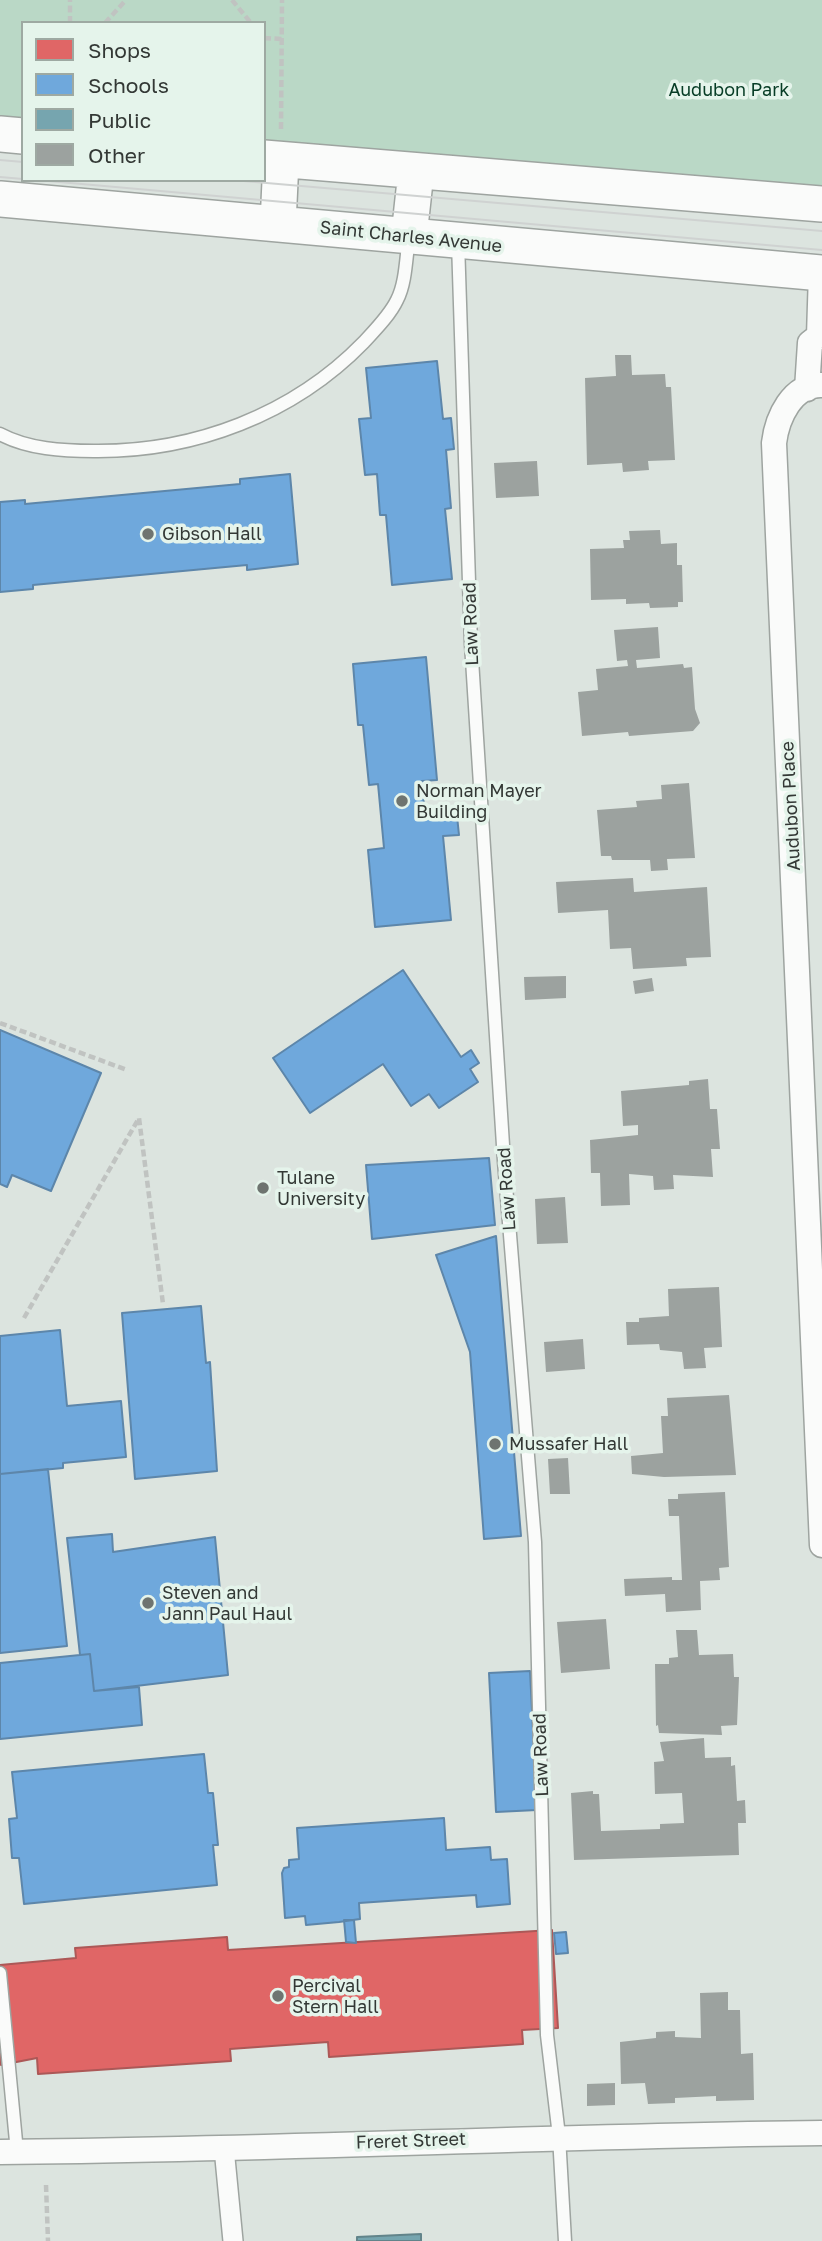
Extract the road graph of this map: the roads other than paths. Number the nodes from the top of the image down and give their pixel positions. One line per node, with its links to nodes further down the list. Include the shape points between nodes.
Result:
1 (0, 134): 2 (main road)
2 (21, 136)
3 (273, 159): 4 (main road); 8 (main road)
4 (416, 173): 7 (main road); 9 (main road)
5 (68, 193): 6 (main road, Saint Charles Avenue); 8 (main road, Saint Charles Avenue)
6 (0, 199)
7 (822, 204)
8 (278, 224): 9 (main road, Saint Charles Avenue)
9 (409, 236): 10 (main road, Saint Charles Avenue); 14 (lane, via 398,300 347,359 284,404 249,421 190,441 129,452 66,451 12,441)
10 (458, 242): 11 (main road, Saint Charles Avenue); 19 (lane, Law Road, via 471,643 504,1161 535,1542 547,2035)
11 (821, 273): 12 (street)
12 (820, 337): 13 (street, via 810,343)
13 (815, 387): 15 (street, Audubon Place, via 784,407 774,443)
14 (0, 434)
15 (816, 1253): 16 (street, Audubon Place)
16 (822, 1545)
17 (0, 1973): 21 (lane)
18 (822, 2133): 19 (street, Freret Street)
19 (559, 2136): 20 (street, Freret Street); 23 (lane, Law Road)
20 (224, 2148): 21 (street, Freret Street); 22 (street)
21 (8, 2152)
22 (233, 2241)
23 (565, 2241)

